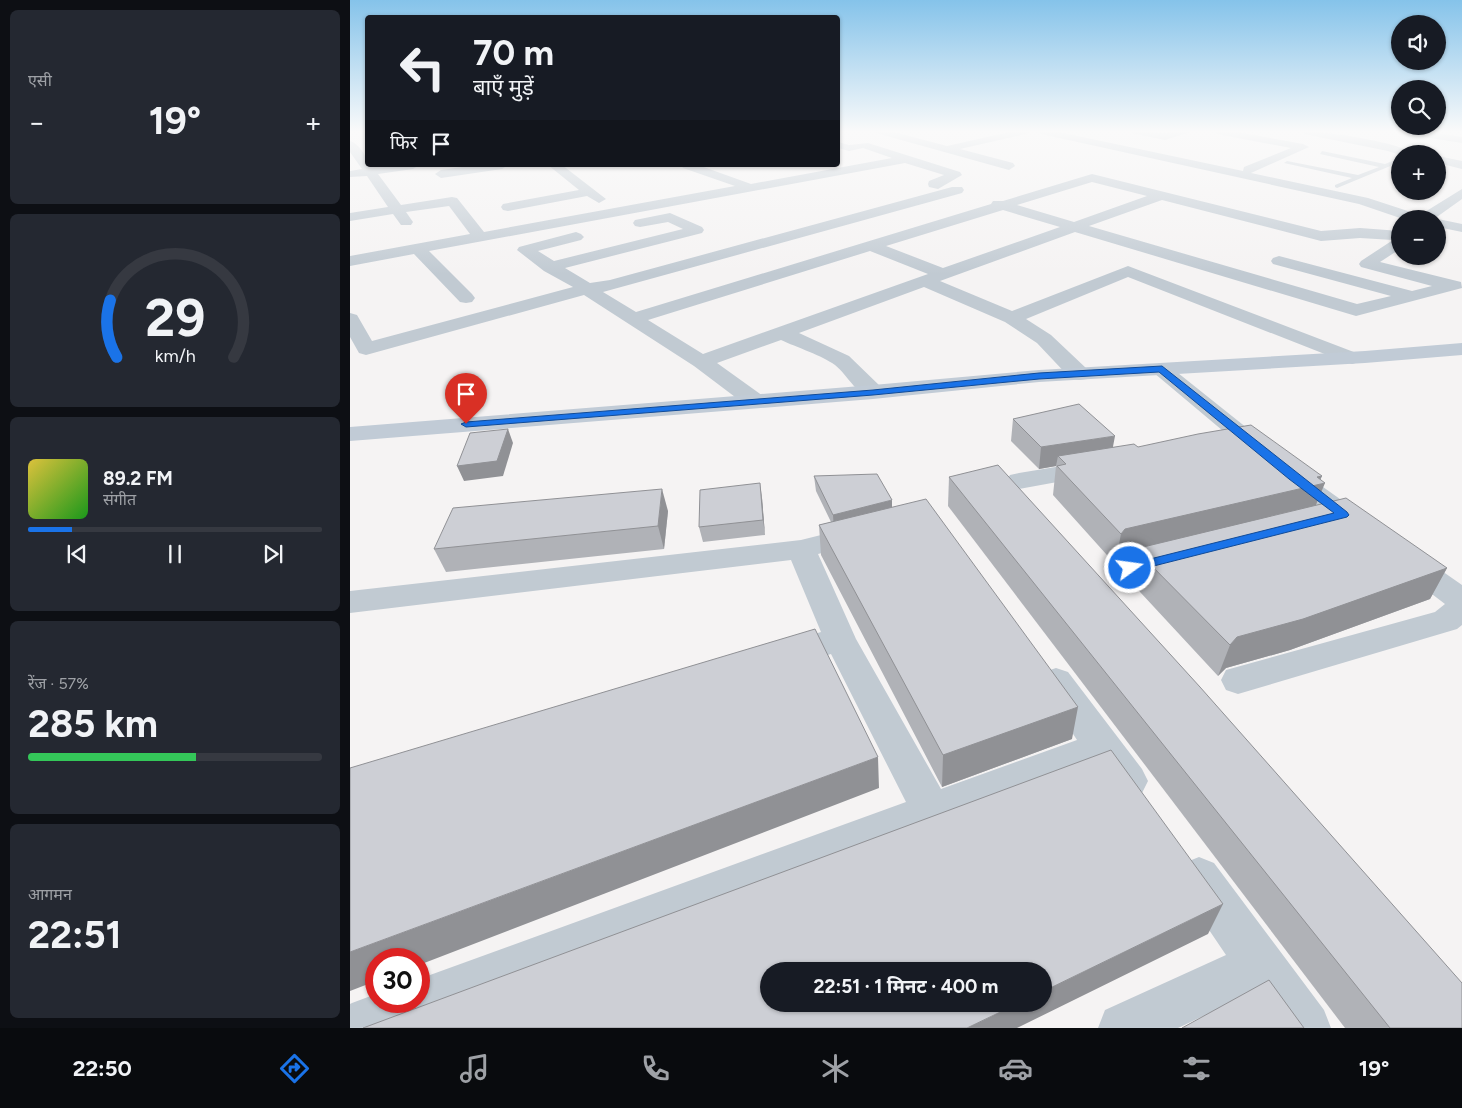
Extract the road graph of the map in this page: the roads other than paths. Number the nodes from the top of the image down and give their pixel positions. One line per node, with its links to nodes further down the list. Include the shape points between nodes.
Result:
1 (376, 179): 17 (street)
2 (440, 179): 13 (street)
3 (466, 179): 13 (street)
4 (572, 179): 16 (street)
5 (726, 179): 14 (street)
6 (793, 179): 14 (street)
7 (946, 179): 39 (street, via 934,184 961,192)
8 (1089, 179): 23 (street)
9 (1096, 179): 18 (street)
10 (1261, 179): 28 (street)
11 (1353, 179): 12 (lane)
12 (1337, 186)
13 (446, 187): 25 (street); 38 (street)
14 (748, 187): 21 (street)
15 (664, 190): 21 (street)
16 (589, 192): 24 (street); 27 (street)
17 (387, 194): 20 (street); 25 (street)
18 (1162, 195): 33 (street); 37 (street)
19 (1461, 195): 26 (street)
20 (368, 197)
21 (682, 199): 27 (street)
22 (983, 199): 23 (street)
23 (1001, 205): 33 (street); 40 (street)
24 (508, 207)
25 (397, 209): 29 (street); 30 (street)
26 (1438, 210)
27 (617, 211): 38 (street)
28 (1391, 211)
29 (350, 217)
30 (406, 223)
31 (1446, 225): 34 (street)
32 (625, 226): 46 (street, via 670,217 697,230)
33 (1073, 228): 47 (street); 48 (street)
34 (1462, 228)
35 (586, 235): 46 (street, via 525,250)
36 (1391, 235): 37 (street, via 1360,233)
37 (1321, 236): 45 (street)
38 (480, 237): 42 (street)
39 (783, 238): 43 (street); 51 (street)
40 (871, 246): 43 (street); 47 (street)
41 (1391, 248): 50 (street, via 1367,264)
42 (418, 249): 44 (street); 53 (street)
43 (831, 258): 56 (street)
44 (350, 261)
45 (1279, 261): 48 (street); 52 (street)
46 (550, 266): 51 (street)
47 (945, 275): 49 (street)
48 (1249, 279): 52 (street, via 1356,310)
49 (927, 282): 54 (street); 57 (street)
50 (1458, 287): 52 (street)
51 (587, 290): 55 (street, via 366,349); 56 (street)
52 (1413, 297)
53 (466, 298)
54 (1012, 318): 59 (street, via 1128,271); 62 (street, via 1044,339)
55 (350, 319)
56 (632, 320): 60 (street)
57 (782, 333): 60 (street); 63 (street, via 842,360)
58 (1462, 349): 59 (street)
59 (1352, 358): 61 (street)
60 (701, 362): 64 (street)
61 (1162, 369): 62 (street); 66 (street)
62 (1079, 374): 63 (street)
63 (873, 392): 64 (street)
64 (755, 401): 65 (street)
65 (350, 434)
66 (1251, 443): 67 (street); 70 (street)
67 (1225, 447)
68 (1118, 465): 69 (street)
69 (1014, 490)
70 (1343, 515): 71 (street); 74 (street)
71 (1314, 522)
72 (888, 528): 73 (street)
73 (801, 549): 75 (street); 77 (street)
74 (1462, 601)
75 (350, 602)
76 (1462, 608): 80 (street, via 1446,621)
77 (840, 639): 79 (street); 82 (street)
78 (1039, 659): 81 (street)
79 (755, 665)
80 (1238, 680)
81 (1103, 747): 82 (street); 83 (street)
82 (932, 811): 86 (street)
83 (1150, 811)
84 (1179, 851): 85 (street)
85 (1261, 964): 87 (street); 88 (street)
86 (352, 1028)
87 (1123, 1028)
88 (1306, 1028)

